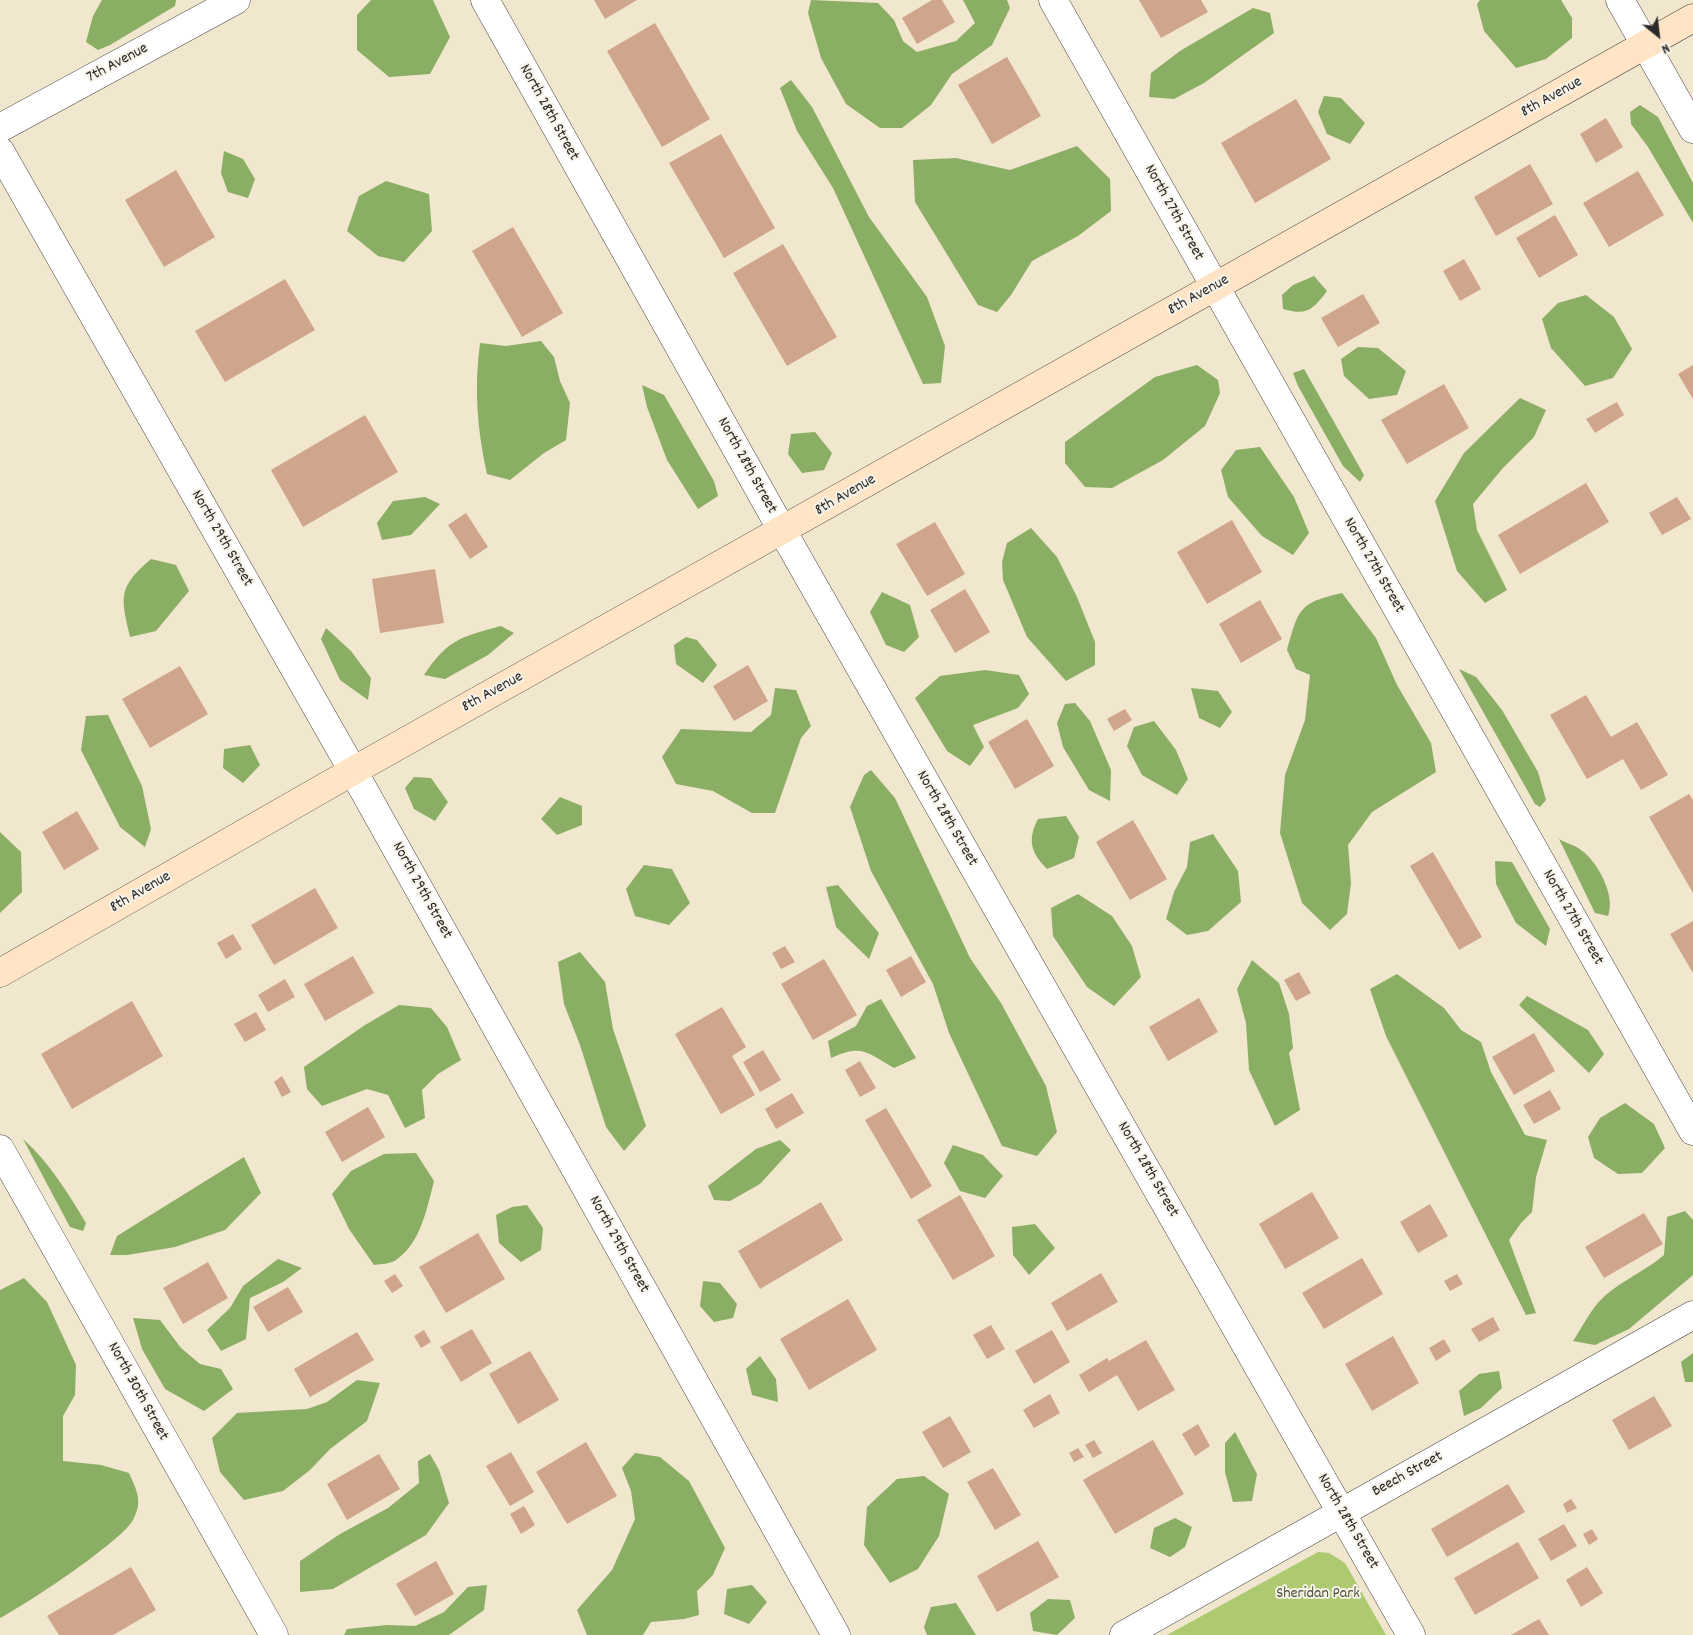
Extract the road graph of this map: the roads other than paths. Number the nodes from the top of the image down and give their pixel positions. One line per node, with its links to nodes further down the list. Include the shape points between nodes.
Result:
1 (236, 0): 7 (street, 7th Avenue)
2 (485, 0): 11 (street, North 28th Street)
3 (1053, 0): 10 (street, North 27th Street)
4 (1620, 0): 6 (street)
5 (1693, 18): 6 (street, 8th Avenue)
6 (1646, 45): 8 (street); 10 (street, 8th Avenue)
7 (0, 128)
8 (1693, 128)
9 (0, 151): 12 (street, North 29th Street)
10 (1215, 287): 11 (street, 8th Avenue); 14 (street, North 27th Street)
11 (782, 532): 12 (street, 8th Avenue); 17 (street, North 28th Street)
12 (353, 771): 13 (street, 8th Avenue); 19 (street, North 29th Street)
13 (0, 973)
14 (1693, 1132)
15 (0, 1149): 18 (street, North 30th Street)
16 (1693, 1315): 17 (street, Beech Street)
17 (1342, 1512): 20 (street, Beech Street); 21 (street, North 28th Street)
18 (274, 1635)
19 (836, 1635)
20 (1124, 1635)
21 (1411, 1635)

